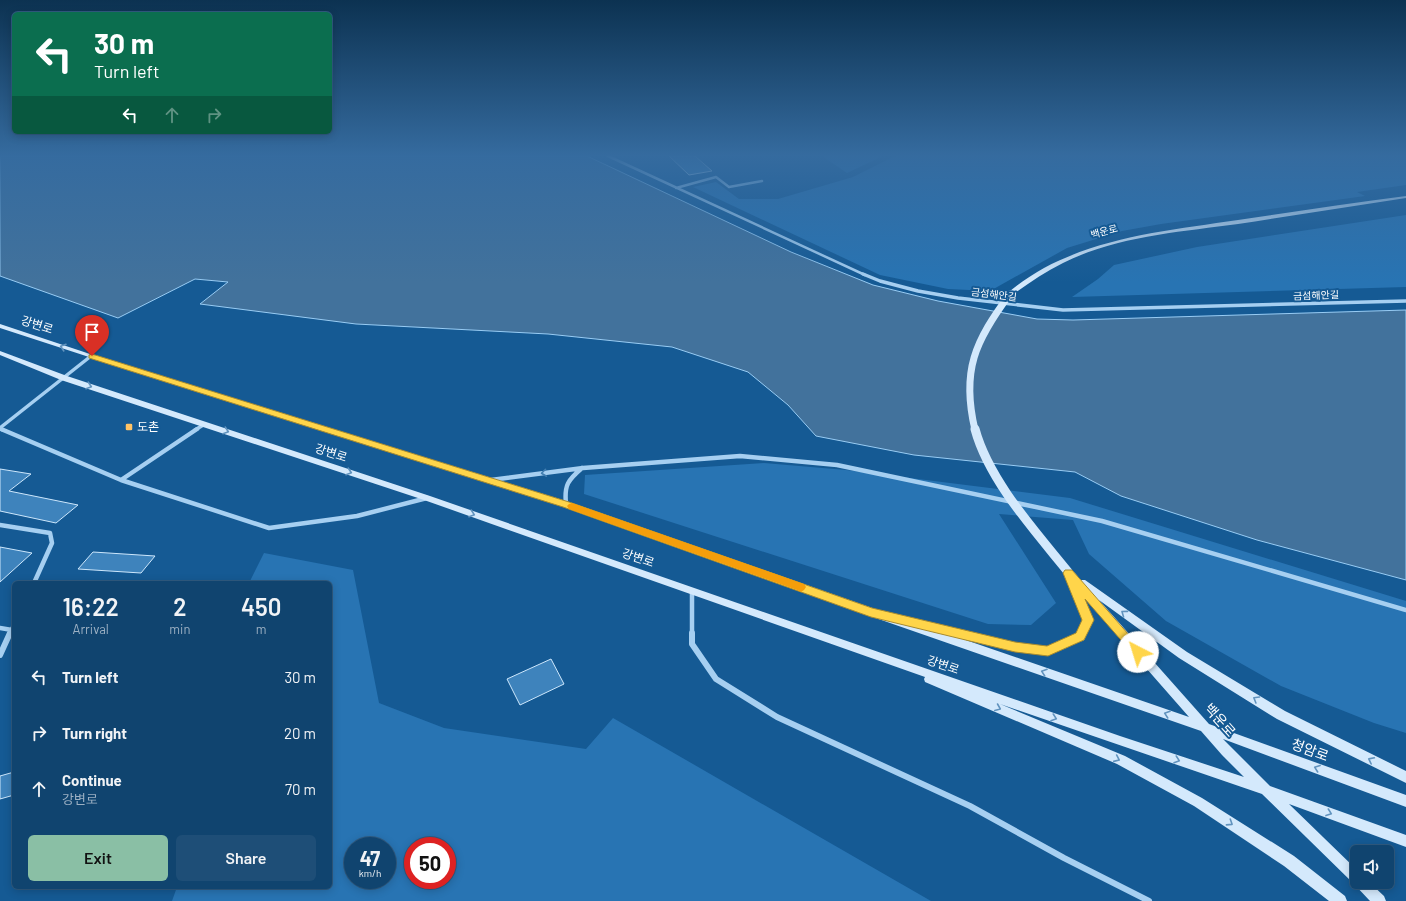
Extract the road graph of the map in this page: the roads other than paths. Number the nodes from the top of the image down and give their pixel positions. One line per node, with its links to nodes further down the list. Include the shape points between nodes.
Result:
1 (697, 198): 3 (street, 금섬해안길, via 880,281 958,298 1063,310)
2 (1399, 198): 16 (main road, 백운로, bridge, via 1166,232 1104,244 1055,263 1010,294 983,334 972,362 969,377 971,419 986,458 1000,484)
3 (1406, 301)
4 (0, 326): 6 (main road, 강변로, one-way to 4)
5 (0, 353): 7 (main road, 강변로)
6 (92, 356): 7 (street); 12 (main road, 강변로)
7 (64, 378): 8 (main road, 강변로, one-way to 8); 9 (street)
8 (205, 424): 11 (street); 13 (main road, 강변로, one-way to 13)
9 (0, 428): 11 (street)
10 (582, 468): 12 (street, one-way to 12); 14 (street, via 569,479 564,490); 19 (street, via 740,456 837,465 1102,521)
11 (121, 480): 13 (street, via 269,528 357,516)
12 (489, 480): 14 (main road, 강변로)
13 (427, 498): 18 (main road, 강변로, one-way to 18)
14 (566, 504): 20 (main road, 강변로)
15 (0, 525): 17 (street, via 50,533 52,543)
16 (1069, 573): 20 (main road, via 1088,620 1080,637 1048,651 1015,647); 26 (main road, 백운로); 27 (main road, one-way to 16, via 1282,715 1149,632)
17 (35, 581)
18 (692, 591): 24 (main road, 강변로); 33 (street, via 692,644 716,679 777,717 970,806)
19 (1406, 610)
20 (871, 612): 26 (main road, 강변로, one-way to 20)
21 (12, 627): 22 (street)
22 (0, 628)
23 (12, 629): 25 (street)
24 (859, 649): 28 (main road, 강변로, one-way to 28); 34 (main road, one-way to 34, via 1121,760 1198,802 1289,861)
25 (0, 654)
26 (1204, 727): 28 (main road, 백운로); 29 (main road, 청암로, one-way to 26)
27 (1406, 777)
28 (1266, 790): 30 (main road, one-way to 30); 31 (main road, 백운로)
29 (1406, 801)
30 (1406, 841)
31 (1350, 872)
32 (1367, 889): 35 (main road)
33 (1149, 901)
34 (1340, 901)
35 (1380, 901)

